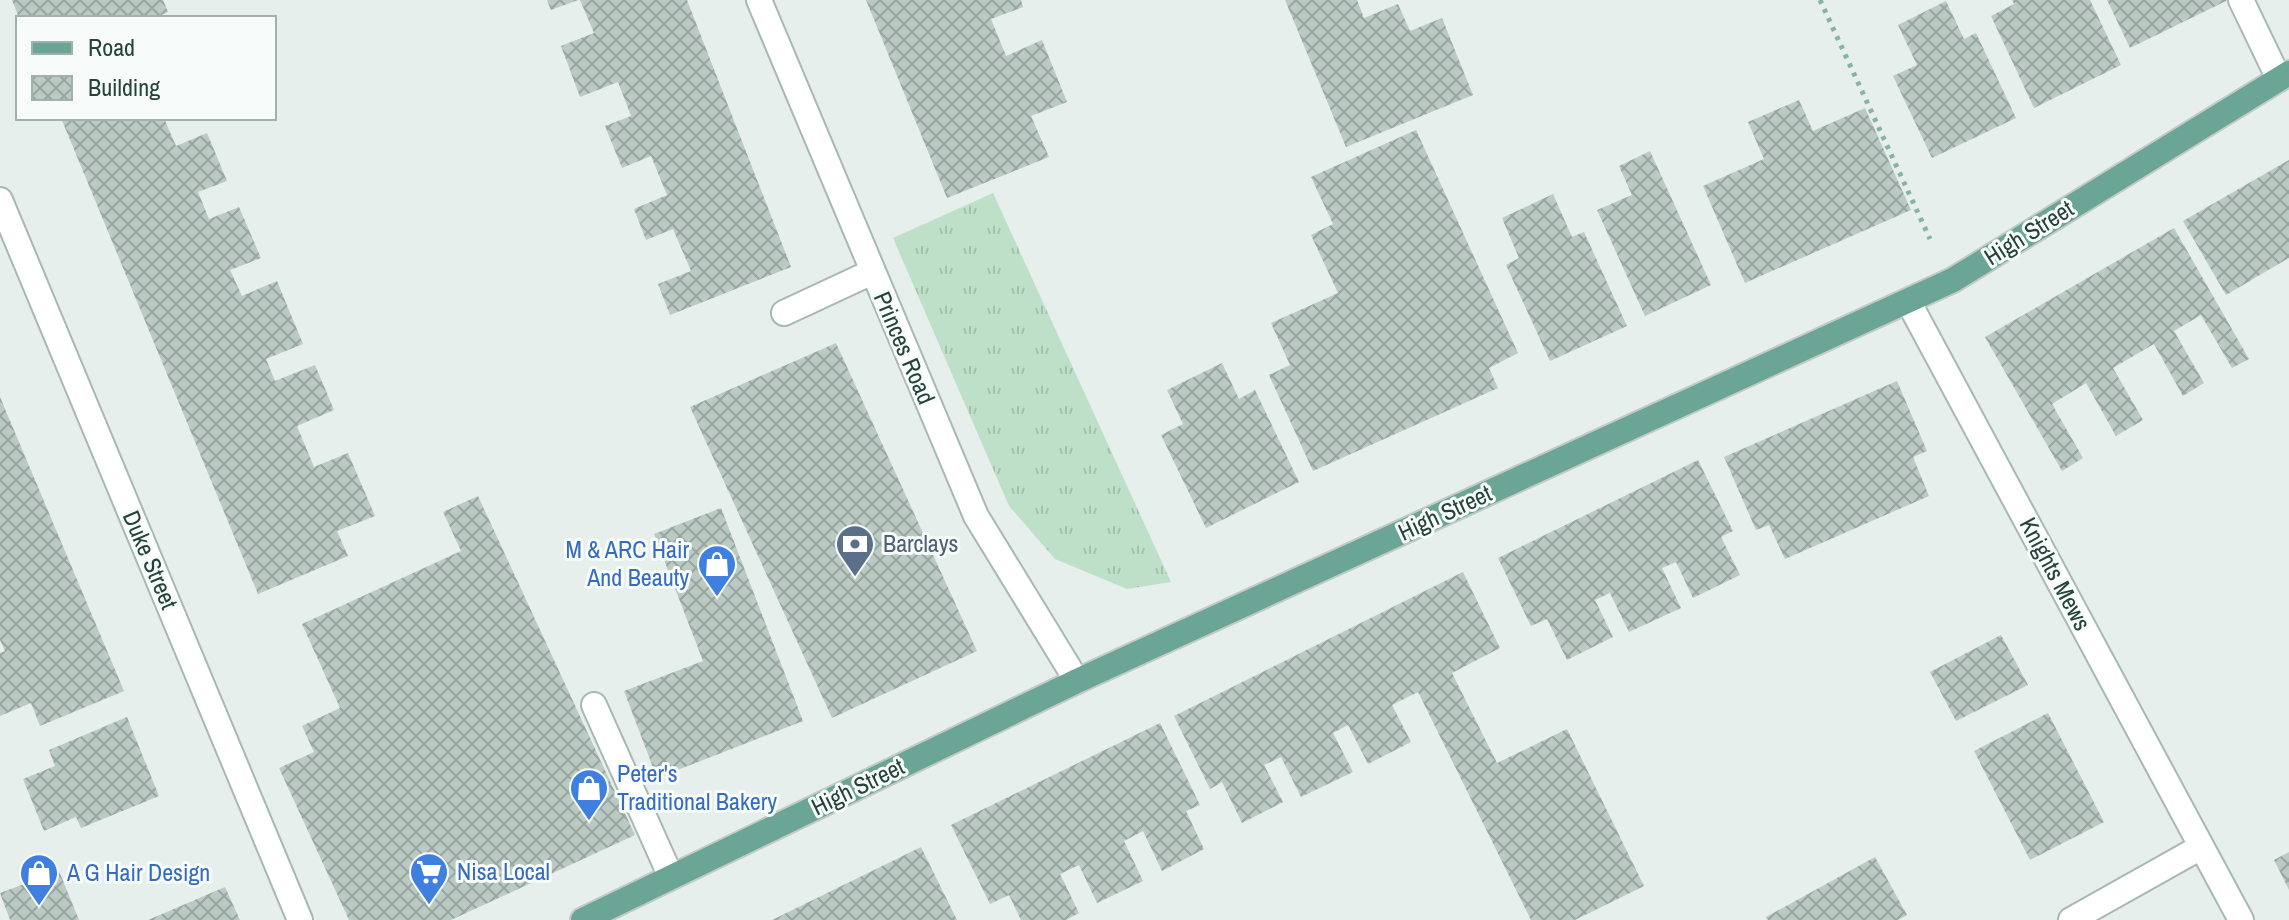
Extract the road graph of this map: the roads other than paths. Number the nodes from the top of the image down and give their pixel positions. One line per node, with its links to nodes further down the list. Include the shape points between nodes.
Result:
1 (759, 0): 5 (street, Princes Road)
2 (2241, 0): 3 (street)
3 (2284, 76): 6 (main road, High Street, via 1953,280)
4 (0, 200): 12 (street, Duke Street)
5 (872, 272): 7 (street); 8 (street, Princes Road, via 976,516)
6 (1908, 301): 8 (main road, High Street); 10 (street, Knights Mews)
7 (784, 313)
8 (1077, 681): 11 (main road, High Street)
9 (594, 705): 11 (street)
10 (2201, 847): 14 (street); 15 (street, Knights Mews)
11 (671, 877): 13 (main road, High Street)
12 (300, 920)
13 (583, 920)
14 (2071, 920)
15 (2241, 920)

